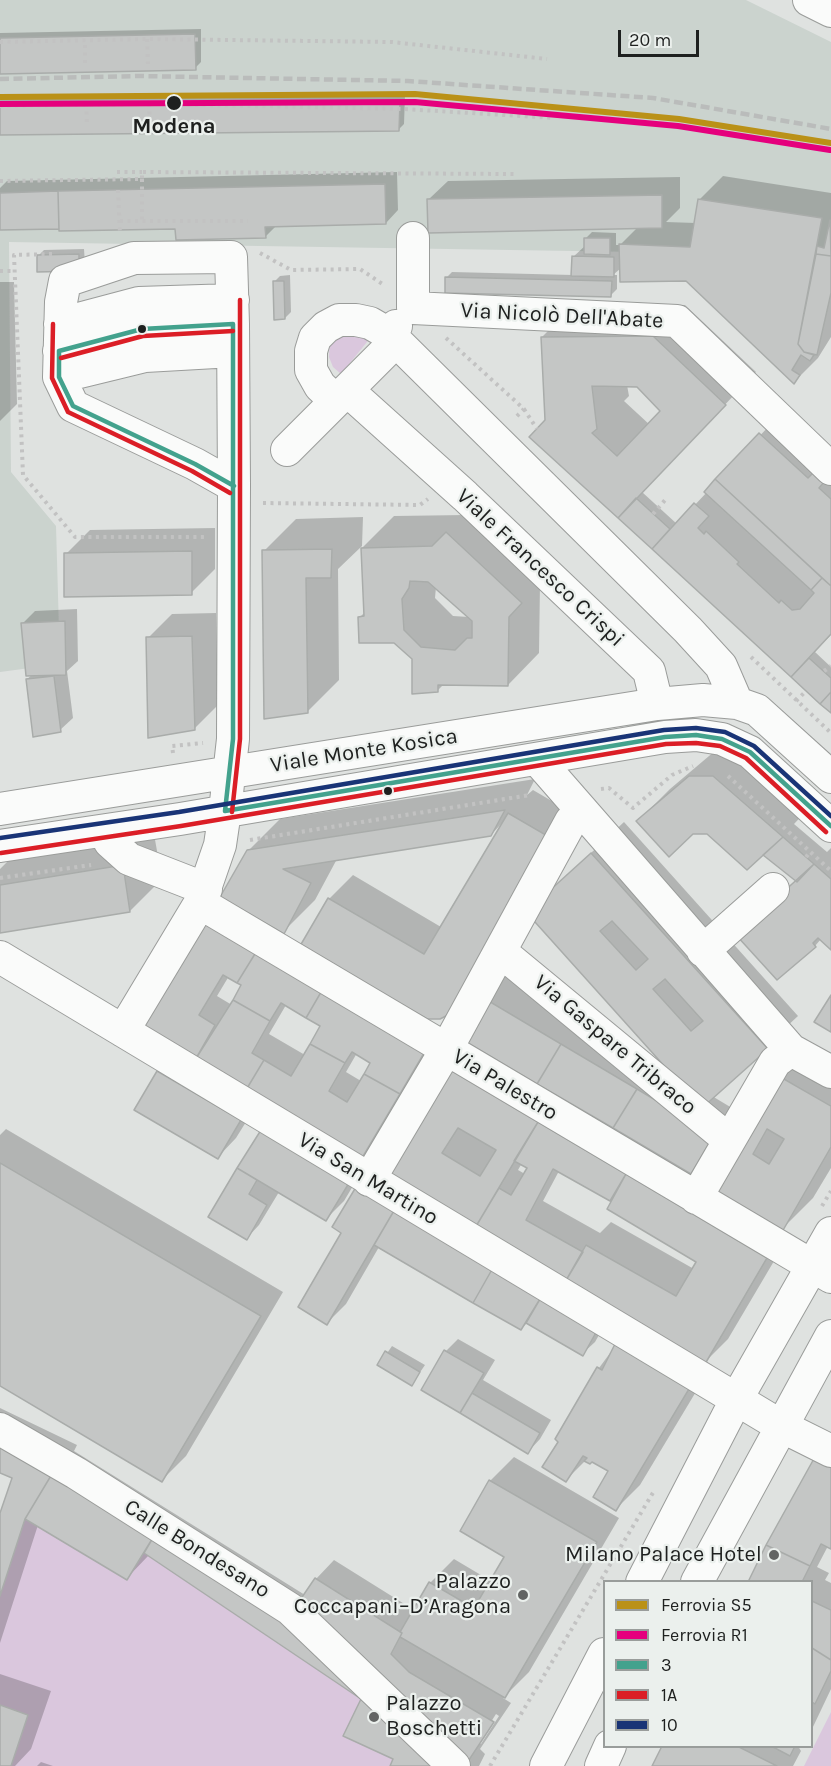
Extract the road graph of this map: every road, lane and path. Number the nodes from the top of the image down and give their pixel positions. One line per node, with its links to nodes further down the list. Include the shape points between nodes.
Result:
1 (809, 0): 2 (street)
2 (831, 11)
3 (147, 39): 4 (path); 6 (path, via 392,42); 8 (path)
4 (85, 41): 5 (path); 7 (path)
5 (0, 42)
6 (547, 59)
7 (85, 63)
8 (148, 64)
9 (86, 104): 10 (path); 11 (path); 14 (path)
10 (149, 104): 12 (path, via 404,109); 13 (path)
11 (0, 106)
12 (554, 118)
13 (150, 123)
14 (87, 125)
15 (117, 172): 16 (path)
16 (142, 172): 17 (path); 18 (path)
17 (513, 174)
18 (142, 178): 19 (path); 22 (path)
19 (0, 181)
20 (118, 190): 21 (path)
21 (120, 221): 22 (path); 24 (path)
22 (142, 221): 23 (path)
23 (248, 221)
24 (120, 230)
25 (413, 238): 29 (street)
26 (14, 255): 27 (path)
27 (14, 271): 28 (path); 42 (path, via 23,475 75,537)
28 (0, 272)
29 (412, 308): 31 (street); 37 (street, Via Nicolò Dell'Abate, via 677,321)
30 (233, 313): 32 (street); 32 (street, via 135,280); 39 (street)
31 (392, 337): 33 (street); 33 (street, Viale Francesco Crispi, via 370,323 339,320 315,338 311,370 320,386); 47 (street, via 688,630 721,666)
32 (60, 338): 39 (street, via 73,406 195,464)
33 (341, 396): 36 (street); 38 (street, Viale Francesco Crispi)
34 (524, 409): 35 (path)
35 (537, 429)
36 (286, 450)
37 (831, 470)
38 (450, 484): 39 (path, via 420,505); 48 (street, Viale Francesco Crispi, via 649,670)
39 (244, 494): 51 (street)
40 (666, 499): 41 (path)
41 (653, 514)
42 (211, 537)
43 (831, 666): 44 (path)
44 (824, 671)
45 (806, 691): 46 (path)
46 (796, 701)
47 (737, 703): 48 (street, via 703,700); 53 (street, via 764,716)
48 (657, 704): 51 (street, Viale Monte Kosica)
49 (537, 759): 54 (street); 56 (street, Viale Monte Kosica); 57 (street, Viale Monte Kosica, via 665,736 722,739 750,752)
50 (700, 766): 54 (path, via 683,769 633,808 609,788)
51 (230, 773): 55 (street, Viale Monte Kosica); 56 (street)
52 (725, 773): 60 (path)
53 (831, 777)
54 (568, 807): 65 (street); 66 (street)
55 (0, 809)
56 (225, 811): 58 (street, Viale Monte Kosica); 64 (street, via 220,845)
57 (831, 826)
58 (104, 831): 59 (street, Viale Monte Kosica); 64 (street, Via Palestro, via 129,859)
59 (0, 846)
60 (810, 852): 61 (path); 62 (path)
61 (806, 857)
62 (831, 871)
63 (773, 889): 66 (street)
64 (203, 896): 68 (street); 69 (street, Via Palestro)
65 (500, 951): 69 (street); 72 (street, Via Gaspare Tribraco)
66 (703, 951): 70 (street)
67 (0, 957): 68 (street, Via San Martino)
68 (123, 1031): 73 (street, Via San Martino)
69 (446, 1050): 73 (street); 74 (street, Via Palestro)
70 (791, 1050): 71 (street); 72 (street, via 775,1062)
71 (831, 1072)
72 (729, 1140): 74 (street)
73 (369, 1180): 78 (street, Via San Martino)
74 (696, 1198): 76 (street, Via Palestro)
75 (831, 1233): 76 (street)
76 (821, 1271): 78 (street)
77 (831, 1336): 79 (street)
78 (737, 1398): 79 (street, Via San Martino); 82 (street)
79 (781, 1426): 81 (street, Via San Martino); 83 (street)
80 (0, 1429): 86 (street, Calle Bondesano, via 290,1609)
81 (831, 1451)
82 (643, 1580)
83 (698, 1580)
84 (603, 1656): 87 (street)
85 (609, 1748): 88 (street)
86 (454, 1766)
87 (546, 1766)
88 (601, 1766)

